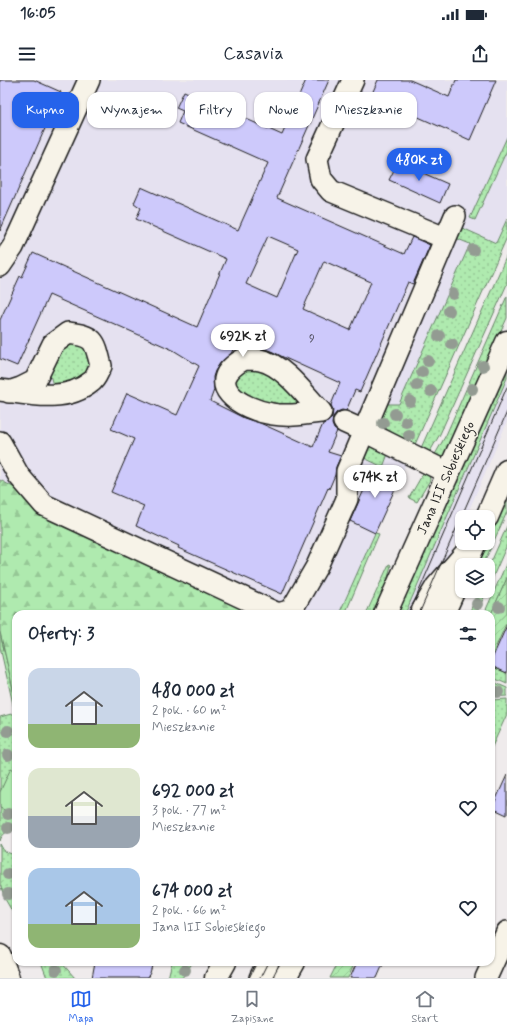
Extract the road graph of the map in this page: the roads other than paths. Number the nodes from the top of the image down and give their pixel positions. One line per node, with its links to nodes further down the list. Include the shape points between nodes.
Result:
1 (89, 80): 7 (lane, via 14,247)
2 (353, 80): 5 (lane, via 317,159 321,179 331,191)
3 (15, 214): 6 (lane)
4 (455, 216): 5 (lane)
5 (445, 238): 10 (lane)
6 (0, 247)
7 (0, 266)
8 (507, 342): 13 (main road, Jana III Sobieskiego)
9 (344, 422): 10 (lane)
10 (364, 431): 13 (lane); 18 (lane, via 347,472 348,499 317,566)
11 (0, 442): 17 (lane, via 19,476 44,505)
12 (507, 471): 14 (main road)
13 (448, 473): 19 (main road, Jana III Sobieskiego)
14 (489, 510)
15 (469, 550): 20 (lane, via 436,587)
16 (455, 587): 21 (main road)
17 (269, 610)
18 (290, 610)
19 (387, 610)
20 (422, 610)
21 (445, 610)
22 (507, 932): 24 (lane)
23 (0, 956): 29 (main road)
24 (495, 958)
25 (223, 966): 30 (main road)
26 (266, 966): 31 (lane)
27 (292, 966): 32 (main road)
28 (491, 966): 33 (lane)
29 (8, 978)
30 (216, 978)
31 (260, 978)
32 (285, 978)
33 (486, 978)

